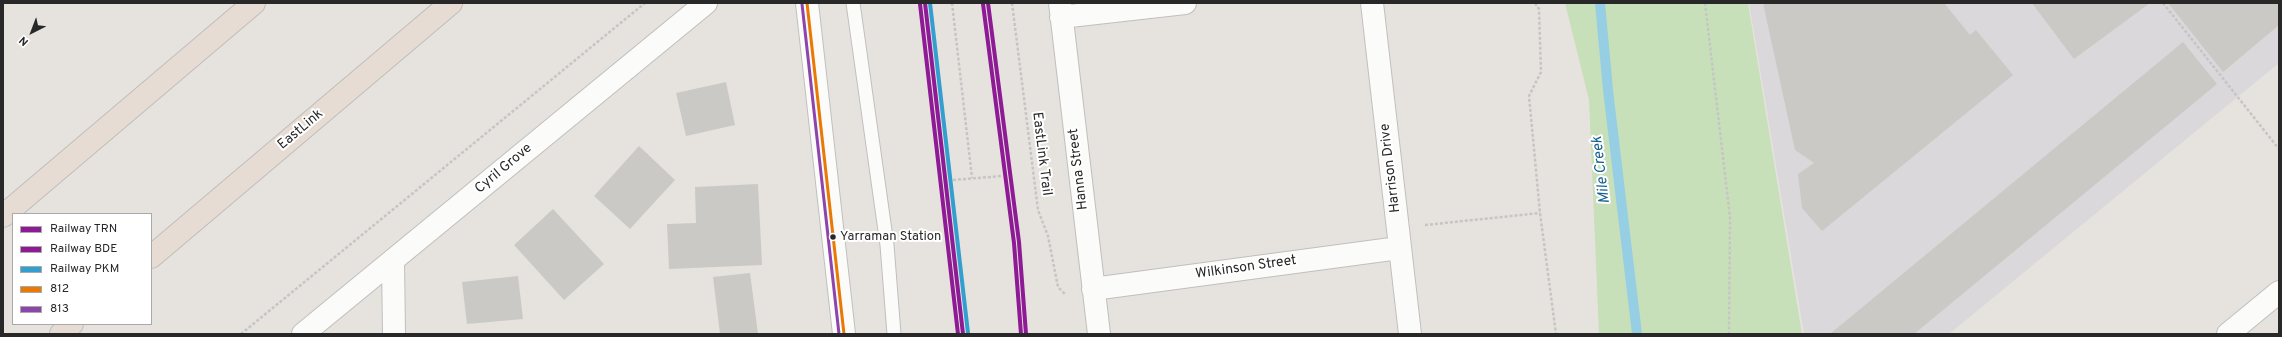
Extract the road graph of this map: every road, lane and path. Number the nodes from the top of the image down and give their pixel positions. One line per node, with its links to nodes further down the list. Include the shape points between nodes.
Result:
1 (254, 3): 20 (highway)
2 (451, 3): 22 (highway, EastLink)
3 (645, 3): 29 (path)
4 (706, 3): 23 (street, Cyril Grove)
5 (807, 3): 32 (street)
6 (853, 3): 33 (lane, via 886,245)
7 (952, 3): 17 (path)
8 (1012, 3): 26 (path, EastLink Trail, via 1038,210 1048,236 1058,287)
9 (1185, 3): 14 (street)
10 (1372, 3): 21 (street, Harrison Drive)
11 (1535, 3): 19 (path, via 1539,9 1541,72 1529,96)
12 (1705, 3): 37 (path, via 1730,217)
13 (2162, 3): 15 (path)
14 (1061, 10): 24 (street, Hanna Street)
15 (2279, 149)
16 (1002, 176): 17 (path)
17 (972, 178): 18 (path)
18 (953, 180)
19 (1540, 213): 21 (path); 36 (path)
20 (3, 216)
21 (1399, 238): 24 (street, Wilkinson Street); 35 (street, Harrison Drive)
22 (152, 256)
23 (393, 261): 30 (street, Cyril Grove); 31 (street)
24 (1093, 289): 34 (street, Hanna Street)
25 (2279, 292): 38 (street)
26 (1071, 300)
27 (71, 325): 28 (highway)
28 (60, 334)
29 (241, 334)
30 (303, 334)
31 (394, 334)
32 (844, 334)
33 (894, 334)
34 (1099, 334)
35 (1410, 334)
36 (1556, 334)
37 (1729, 334)
38 (2228, 334)

